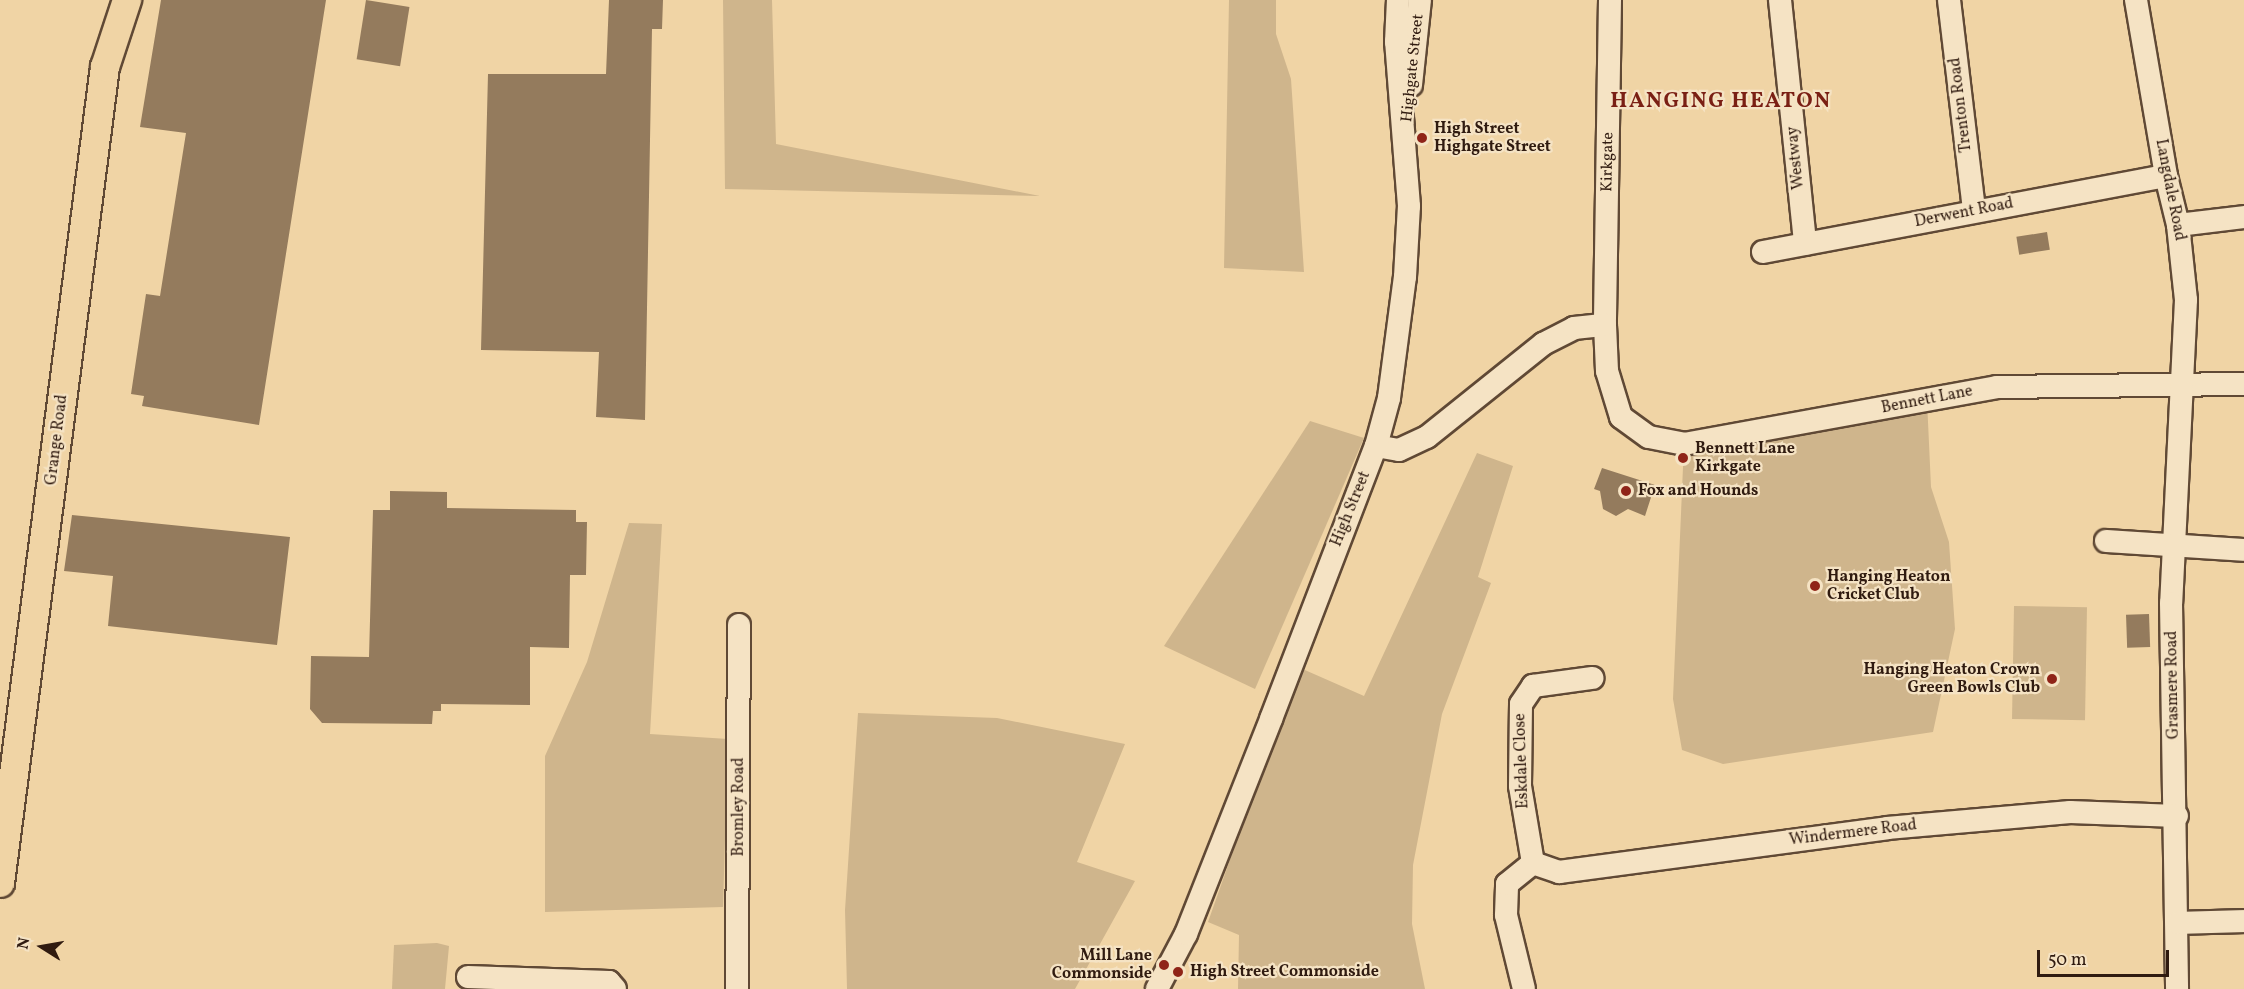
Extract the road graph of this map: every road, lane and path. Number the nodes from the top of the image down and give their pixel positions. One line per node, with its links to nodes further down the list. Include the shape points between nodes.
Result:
1 (127, 0): 27 (main road, Grange Road, via 105,67)
2 (1398, 0): 8 (street, High Street, via 1396,42)
3 (1420, 0): 8 (street, Highgate Street)
4 (1610, 0): 15 (street, Kirkgate)
5 (1780, 0): 13 (street, Westway)
6 (1948, 0): 10 (street, Trenton Road)
7 (2136, 0): 9 (street, Langdale Road)
8 (1406, 137): 19 (street, High Street, via 1409,206 1405,277 1389,398)
9 (2166, 176): 10 (street, Derwent Road); 12 (street, Langdale Road)
10 (1974, 211): 13 (street, Derwent Road)
11 (2244, 217): 12 (street)
12 (2178, 225): 16 (street, Langdale Road, via 2186,300)
13 (1805, 244): 14 (street, Derwent Road)
14 (1763, 252)
15 (1605, 325): 18 (street, Kirkgate, via 1607,371); 19 (street, via 1574,328 1543,344 1427,436 1399,450)
16 (2185, 382): 17 (street, Bennett Lane); 18 (street, Bennett Lane, via 1997,387 1684,444 1649,437); 21 (street, Grasmere Road)
17 (2244, 384)
18 (1621, 417)
19 (1376, 446): 33 (street, High Street, via 1186,934)
20 (2106, 541): 21 (street)
21 (2173, 544): 22 (street); 25 (street, Grasmere Road)
22 (2244, 550)
23 (739, 625): 32 (street, Bromley Road)
24 (1592, 678): 26 (street, Eskdale Close, via 1533,686 1521,704 1520,786)
25 (2177, 816): 26 (street, Windermere Road, via 2070,812 1887,828 1559,872); 29 (street, Grasmere Road)
26 (1533, 863): 34 (street, via 1507,884 1506,915)
27 (0, 883)
28 (2244, 921): 29 (street)
29 (2178, 922): 35 (street, Grasmere Road)
30 (465, 972): 31 (street, via 609,982)
31 (615, 989)
32 (736, 989)
33 (1157, 989)
34 (1524, 989)
35 (2177, 989)

